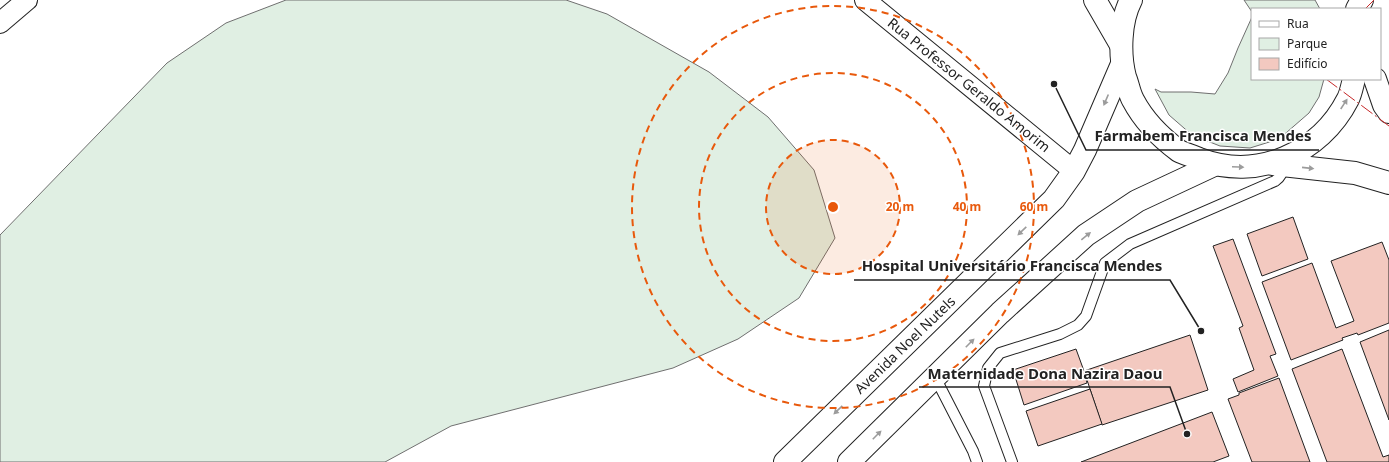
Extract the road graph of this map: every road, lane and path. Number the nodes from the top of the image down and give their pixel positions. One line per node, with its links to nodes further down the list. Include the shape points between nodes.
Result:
1 (27, 0): 5 (street)
2 (865, 0): 12 (street, Rua Professor Geraldo Amorim)
3 (1095, 0): 6 (street)
4 (1131, 0): 6 (street, via 1127,8)
5 (0, 23)
6 (1121, 55): 11 (street, via 1132,99 1152,129 1181,152); 12 (street, Avenida Noel Nutels, one-way to 12, via 1085,150)
7 (1354, 80): 10 (street, one-way to 7, via 1302,150 1328,128 1348,99)
8 (1375, 80): 9 (street)
9 (1389, 112)
10 (1276, 164): 11 (street, one-way to 10, via 1242,167); 13 (street, one-way to 13, via 1355,173); 18 (lane, via 1282,173 1274,181 1130,244 1105,263 1086,316 1078,326 1000,353 988,368 984,386)
11 (1214, 165): 14 (street, one-way to 11, via 1000,313 1086,235 1137,201)
12 (1074, 171): 15 (street, Avenida Noel Nutels, one-way to 15, via 1054,199)
13 (1389, 183)
14 (935, 377): 16 (street, one-way to 14); 17 (lane)
15 (784, 462)
16 (849, 462)
17 (977, 462)
18 (1012, 462)

